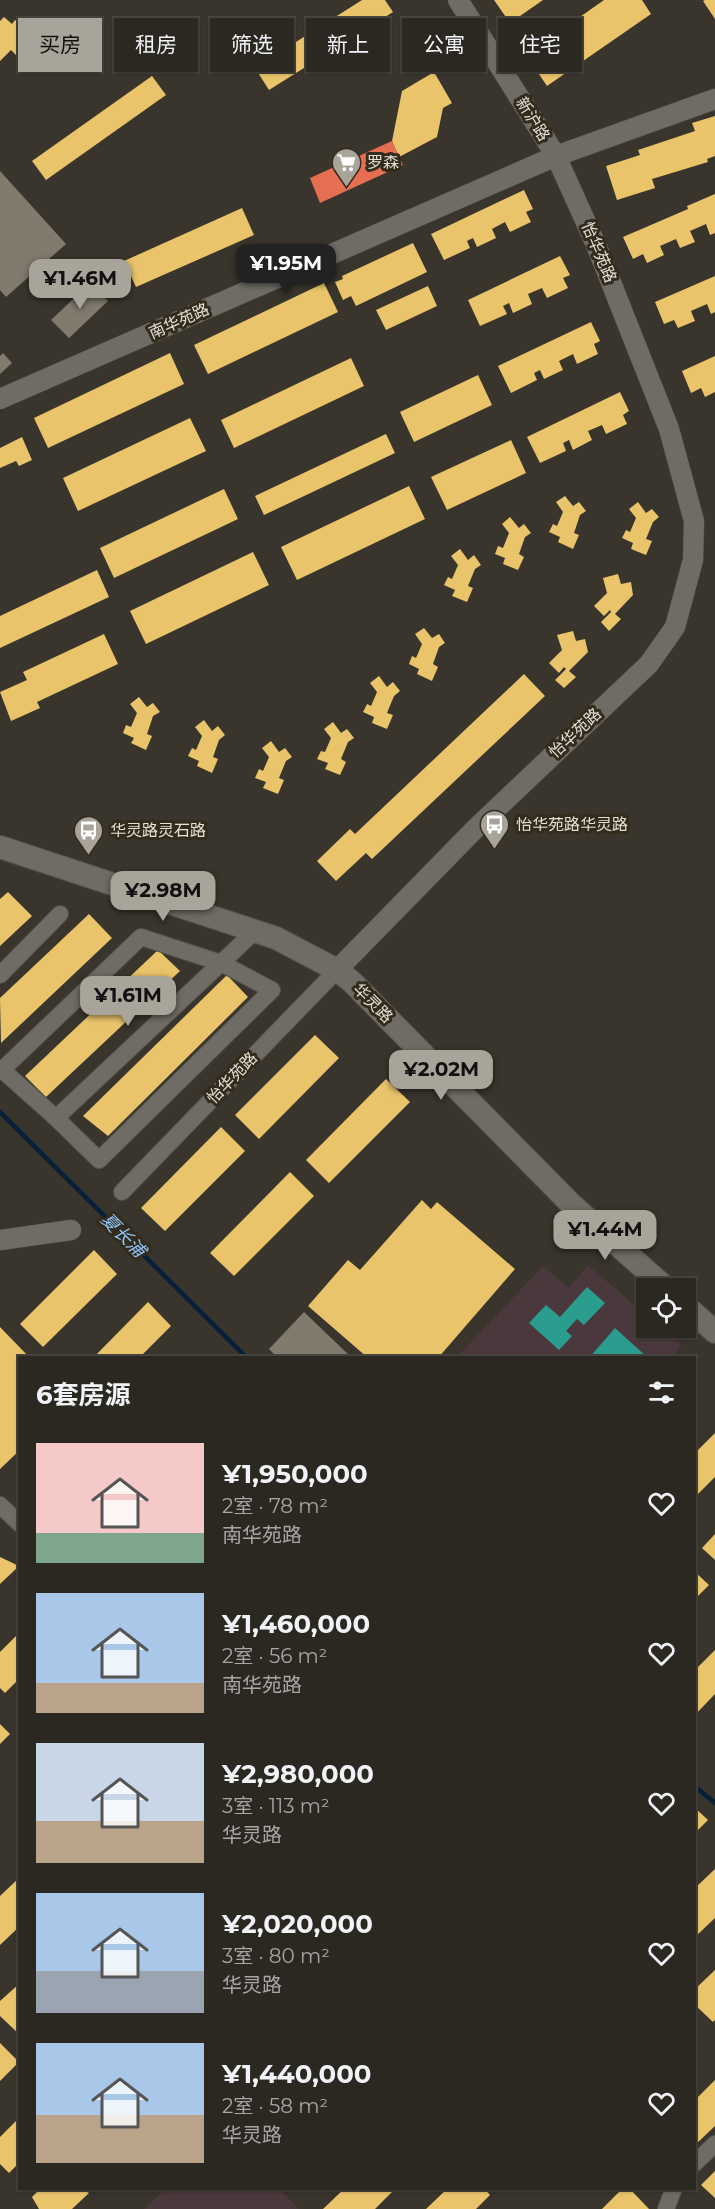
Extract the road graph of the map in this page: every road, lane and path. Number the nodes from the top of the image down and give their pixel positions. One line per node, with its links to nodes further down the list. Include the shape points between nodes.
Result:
1 (458, 0): 3 (street, 新沪路)
2 (715, 99): 3 (street, 新沪路)
3 (556, 156): 4 (street, 南华苑路); 9 (street, 怡华苑路, via 597,247 669,429 694,521 693,560 675,627 649,664 475,829)
4 (0, 399)
5 (0, 847): 7 (main road, 华灵路)
6 (60, 914): 10 (street)
7 (255, 931): 8 (street); 9 (main road, 华灵路)
8 (221, 963): 11 (street, via 141,937); 12 (street); 12 (street, via 272,990 99,1160)
9 (337, 970): 13 (street, 怡华苑路); 16 (main road, 华灵路, via 571,1204)
10 (0, 975)
11 (1, 1069): 12 (street)
12 (56, 1118)
13 (122, 1192)
14 (71, 1230): 15 (street)
15 (0, 1240)
16 (655, 1278)
17 (696, 1315): 18 (main road)
18 (715, 1332)
19 (0, 1505): 20 (street)
20 (18, 1522)
21 (715, 2144): 22 (street)
22 (696, 2162)
23 (673, 2190): 24 (street)
24 (666, 2209)

